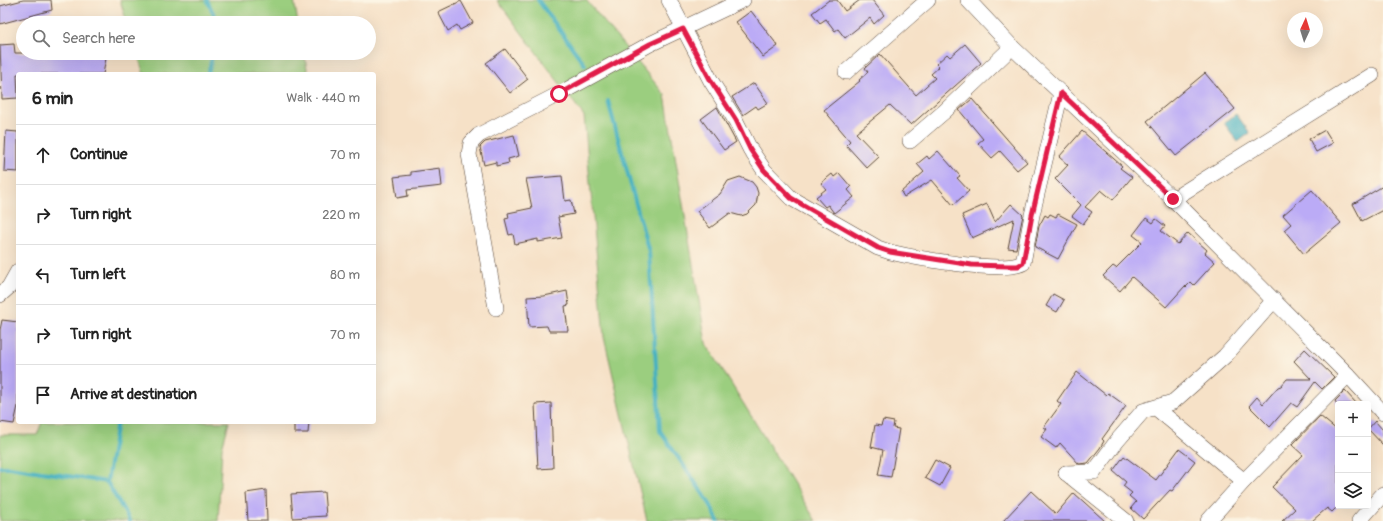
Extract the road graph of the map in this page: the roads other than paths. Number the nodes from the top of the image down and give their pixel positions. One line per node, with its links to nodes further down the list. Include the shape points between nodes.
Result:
1 (669, 0): 5 (street)
2 (743, 0): 5 (street)
3 (928, 0): 7 (street)
4 (968, 0): 6 (street)
5 (683, 29): 9 (street, via 750,149 775,182 791,198 878,248 905,255 972,265 1018,266 1023,263); 15 (street, via 479,135 471,143 468,154)
6 (1012, 47): 9 (street); 10 (street)
7 (846, 72)
8 (1372, 75): 11 (street)
9 (1061, 93): 11 (street)
10 (910, 141)
11 (1173, 199): 14 (street)
12 (16, 275): 13 (street, via 9,287)
13 (0, 295)
14 (1274, 300): 16 (street); 17 (street, via 1225,356 1173,402)
15 (496, 308)
16 (1348, 375): 18 (street); 19 (street)
17 (1156, 408): 19 (street); 21 (street, via 1143,411 1116,441 1094,472 1066,473)
18 (1383, 413)
19 (1244, 480): 22 (street)
20 (1383, 494): 23 (street)
21 (1126, 521)
22 (1208, 521)
23 (1359, 521)

